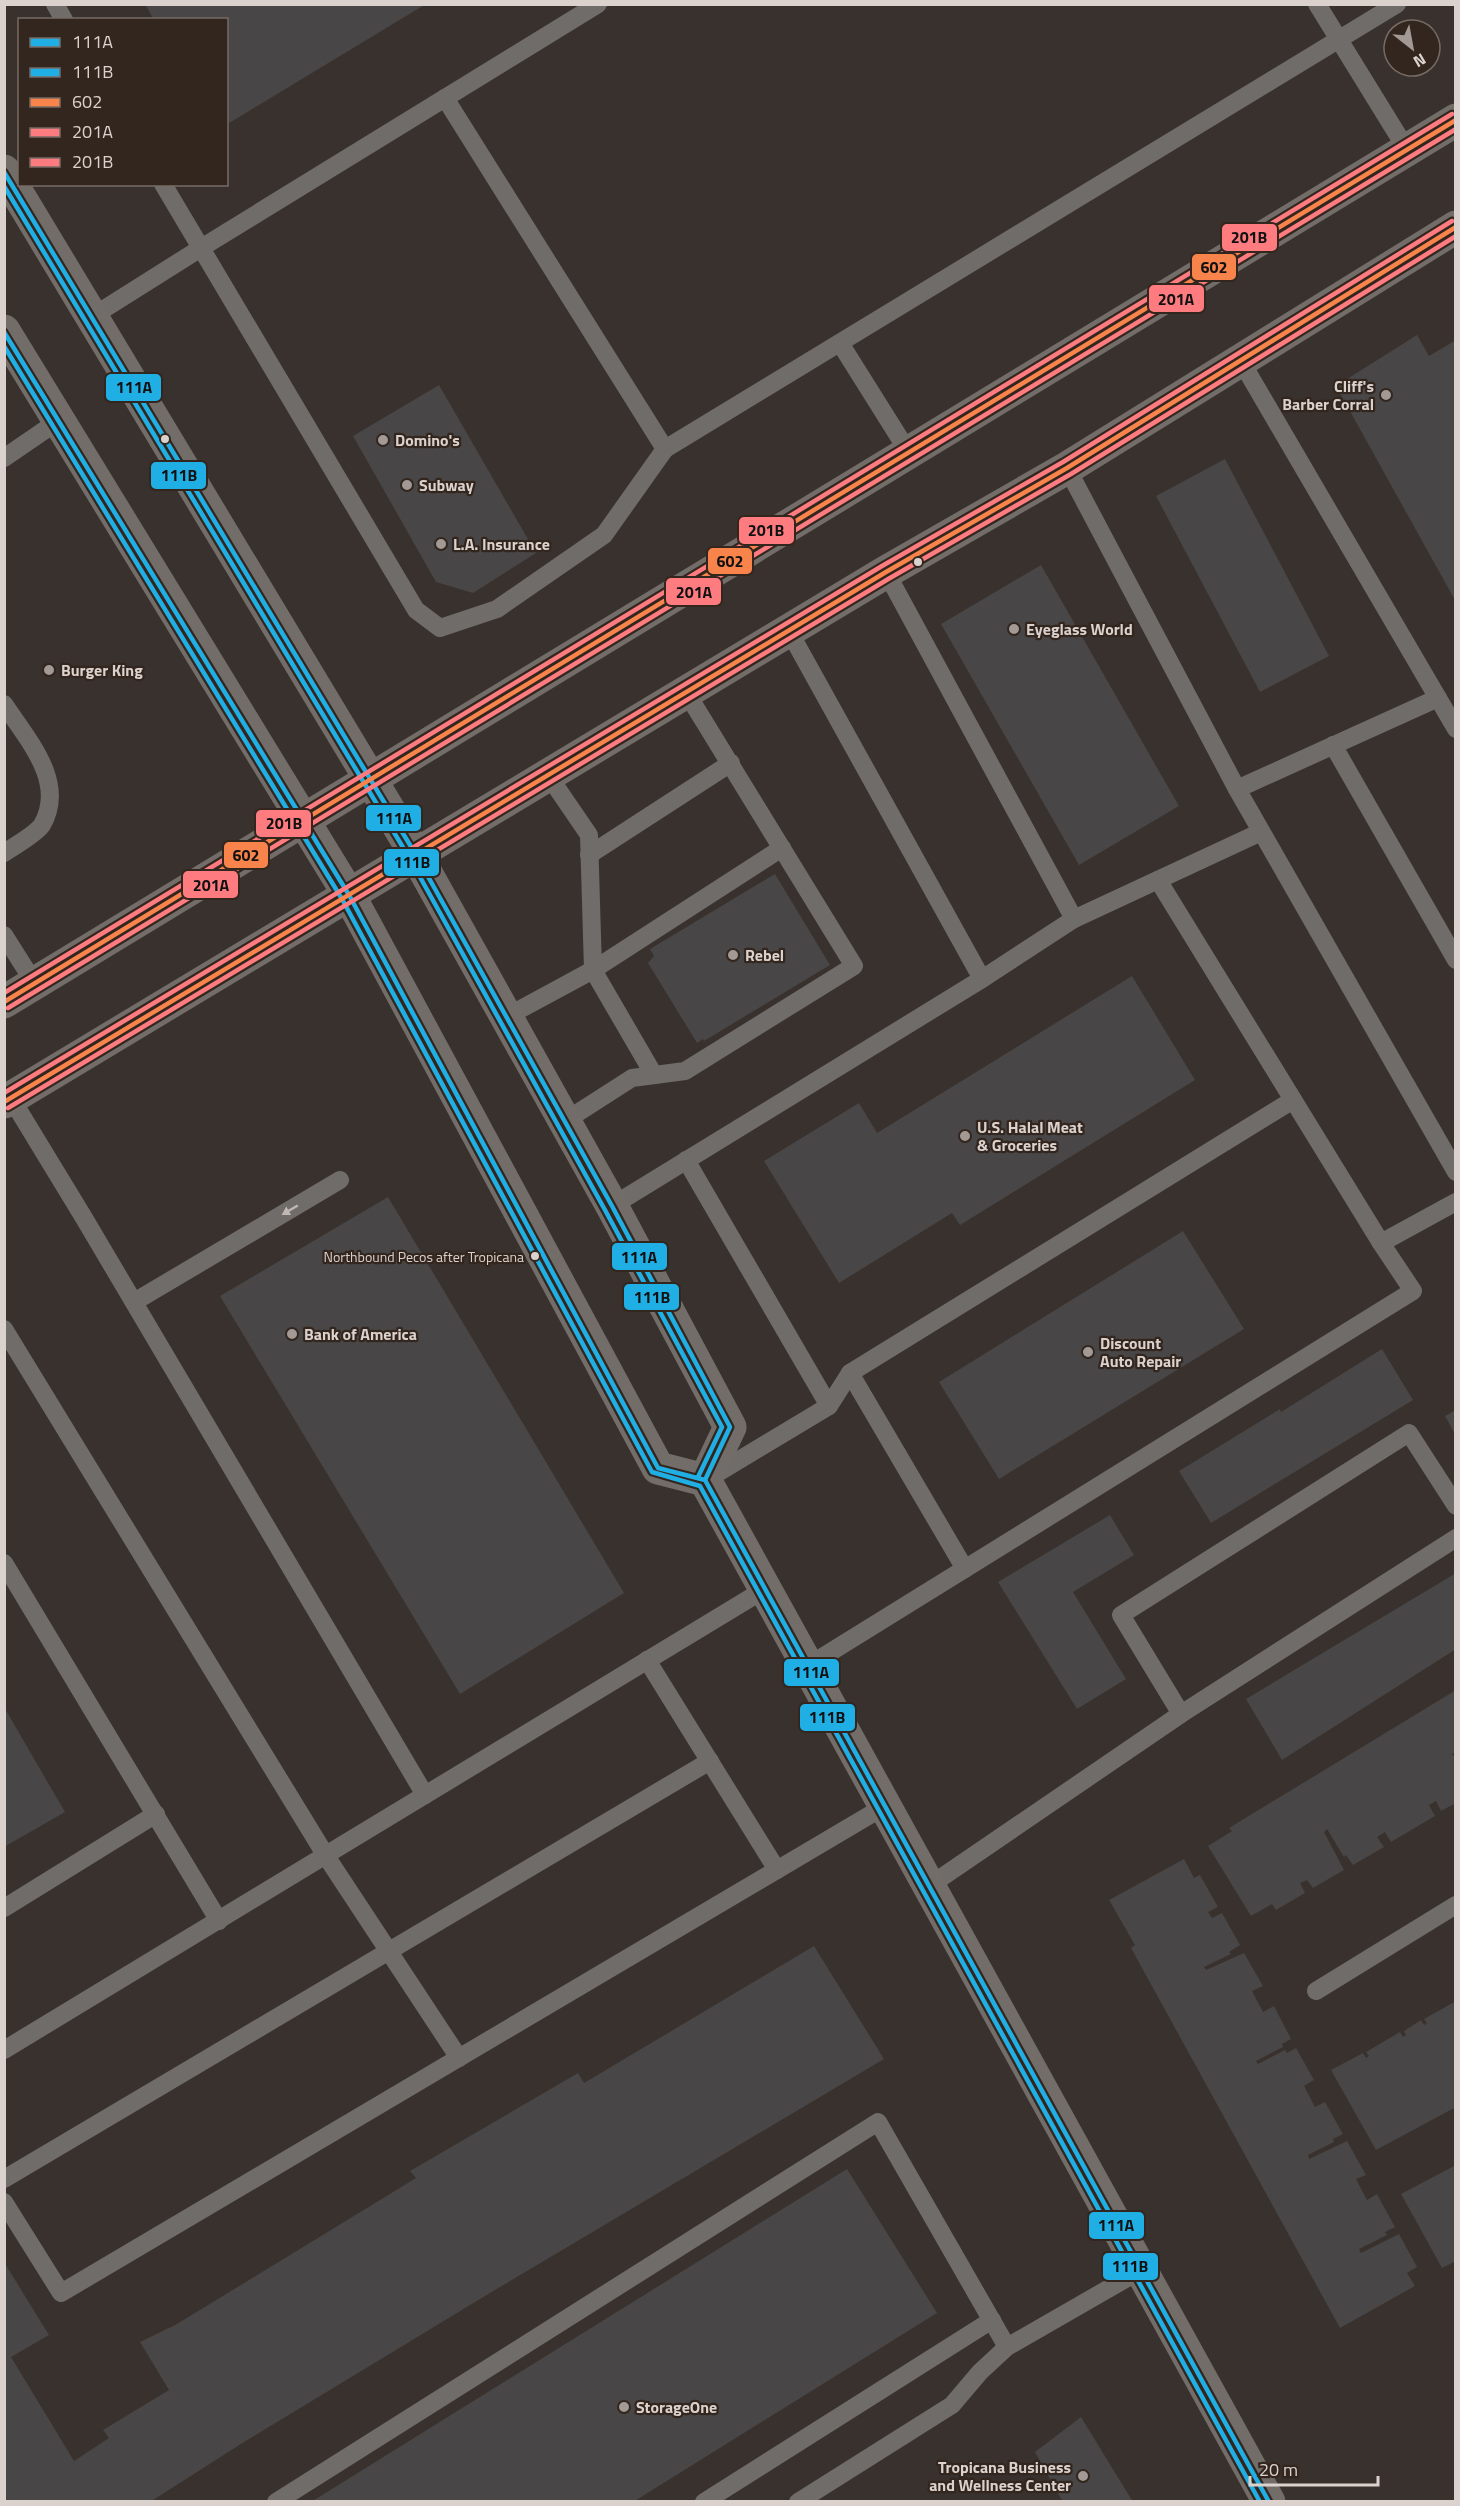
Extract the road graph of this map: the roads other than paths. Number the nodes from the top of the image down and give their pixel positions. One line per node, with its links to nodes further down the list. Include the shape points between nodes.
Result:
1 (55, 4): 5 (lane)
2 (598, 4): 7 (lane)
3 (1317, 4): 6 (lane)
4 (1397, 4): 6 (lane)
5 (63, 18)
6 (1339, 40): 9 (lane); 16 (lane)
7 (445, 98): 13 (lane); 19 (lane)
8 (1455, 120): 9 (main road)
9 (1407, 150): 20 (main road)
10 (4, 171): 14 (main road)
11 (164, 186): 13 (lane)
12 (1455, 227): 17 (main road)
13 (201, 248): 14 (lane); 19 (lane, via 416,610 440,628 497,609 603,535)
14 (93, 316): 32 (main road)
15 (4, 331): 18 (main road)
16 (840, 343): 19 (lane); 20 (lane)
17 (1241, 360): 22 (main road); 26 (lane)
18 (58, 421): 21 (lane); 34 (main road)
19 (665, 449)
20 (909, 453): 32 (main road)
21 (4, 458)
22 (1067, 468): 23 (main road); 33 (lane)
23 (886, 572): 24 (main road); 42 (lane)
24 (789, 632): 25 (main road); 46 (lane)
25 (686, 692): 30 (lane); 31 (main road)
26 (1438, 698): 28 (lane); 29 (lane)
27 (4, 704): 37 (lane, via 46,768 51,798 41,827)
28 (1455, 729)
29 (1333, 745): 33 (lane); 44 (lane)
30 (731, 763): 36 (lane); 39 (lane)
31 (548, 776): 38 (main road); 39 (lane, via 589,835)
32 (372, 780): 34 (main road); 38 (main road)
33 (1238, 789): 35 (lane)
34 (303, 821): 41 (main road); 47 (main road)
35 (1262, 832): 40 (lane); 55 (lane)
36 (782, 848): 45 (lane); 50 (lane, via 854,966 685,1071)
37 (4, 854)
38 (416, 855): 41 (main road); 49 (main road)
39 (589, 855): 45 (lane)
40 (1158, 880): 42 (lane); 52 (lane)
41 (349, 895): 51 (main road); 64 (main road, via 658,1468)
42 (1074, 919): 46 (lane)
43 (4, 934): 47 (lane)
44 (1455, 960)
45 (593, 970): 49 (lane); 50 (lane)
46 (982, 979): 54 (lane)
47 (35, 984): 48 (main road)
48 (4, 1002)
49 (506, 1017): 53 (main road)
50 (654, 1075): 53 (lane, via 632,1078)
51 (8, 1100): 60 (lane)
52 (1293, 1100): 59 (lane); 62 (lane)
53 (564, 1121): 58 (main road)
54 (686, 1160): 58 (lane); 63 (lane)
55 (1455, 1172)
56 (340, 1180): 60 (lane, one-way to 60)
57 (1455, 1202): 59 (lane)
58 (612, 1206): 64 (main road, via 730,1428)
59 (1381, 1243): 68 (lane, via 1413,1291)
60 (134, 1302): 74 (lane)
61 (4, 1329): 77 (lane)
62 (850, 1373): 63 (lane); 68 (lane)
63 (830, 1406): 64 (lane)
64 (705, 1480): 69 (main road)
65 (1455, 1506): 72 (lane, via 1409,1433 1121,1615)
66 (1455, 1538): 72 (lane)
67 (4, 1563): 76 (lane)
68 (965, 1569): 71 (lane)
69 (765, 1589): 70 (lane); 71 (main road)
70 (647, 1660): 73 (lane); 74 (lane)
71 (808, 1666): 75 (main road)
72 (1180, 1714): 79 (lane)
73 (710, 1761): 78 (lane); 83 (lane)
74 (425, 1796): 77 (lane)
75 (885, 1806): 78 (lane); 79 (main road)
76 (156, 1814): 81 (lane); 82 (lane)
77 (326, 1856): 82 (lane); 83 (lane)
78 (777, 1870): 86 (lane)
79 (929, 1886): 89 (main road)
80 (1455, 1905): 84 (lane)
81 (4, 1908)
82 (219, 1921): 85 (lane)
83 (388, 1952): 86 (lane); 87 (lane)
84 (1316, 1991)
85 (4, 2050)
86 (459, 2058): 88 (lane, via 61,2293)
87 (4, 2179)
88 (4, 2202)
89 (1141, 2270): 91 (lane); 95 (main road)
90 (992, 2320): 91 (lane); 92 (lane, via 878,2122); 93 (lane)
91 (1007, 2347): 94 (lane, via 952,2405)
92 (276, 2502)
93 (704, 2502)
94 (798, 2502)
95 (1269, 2502)

